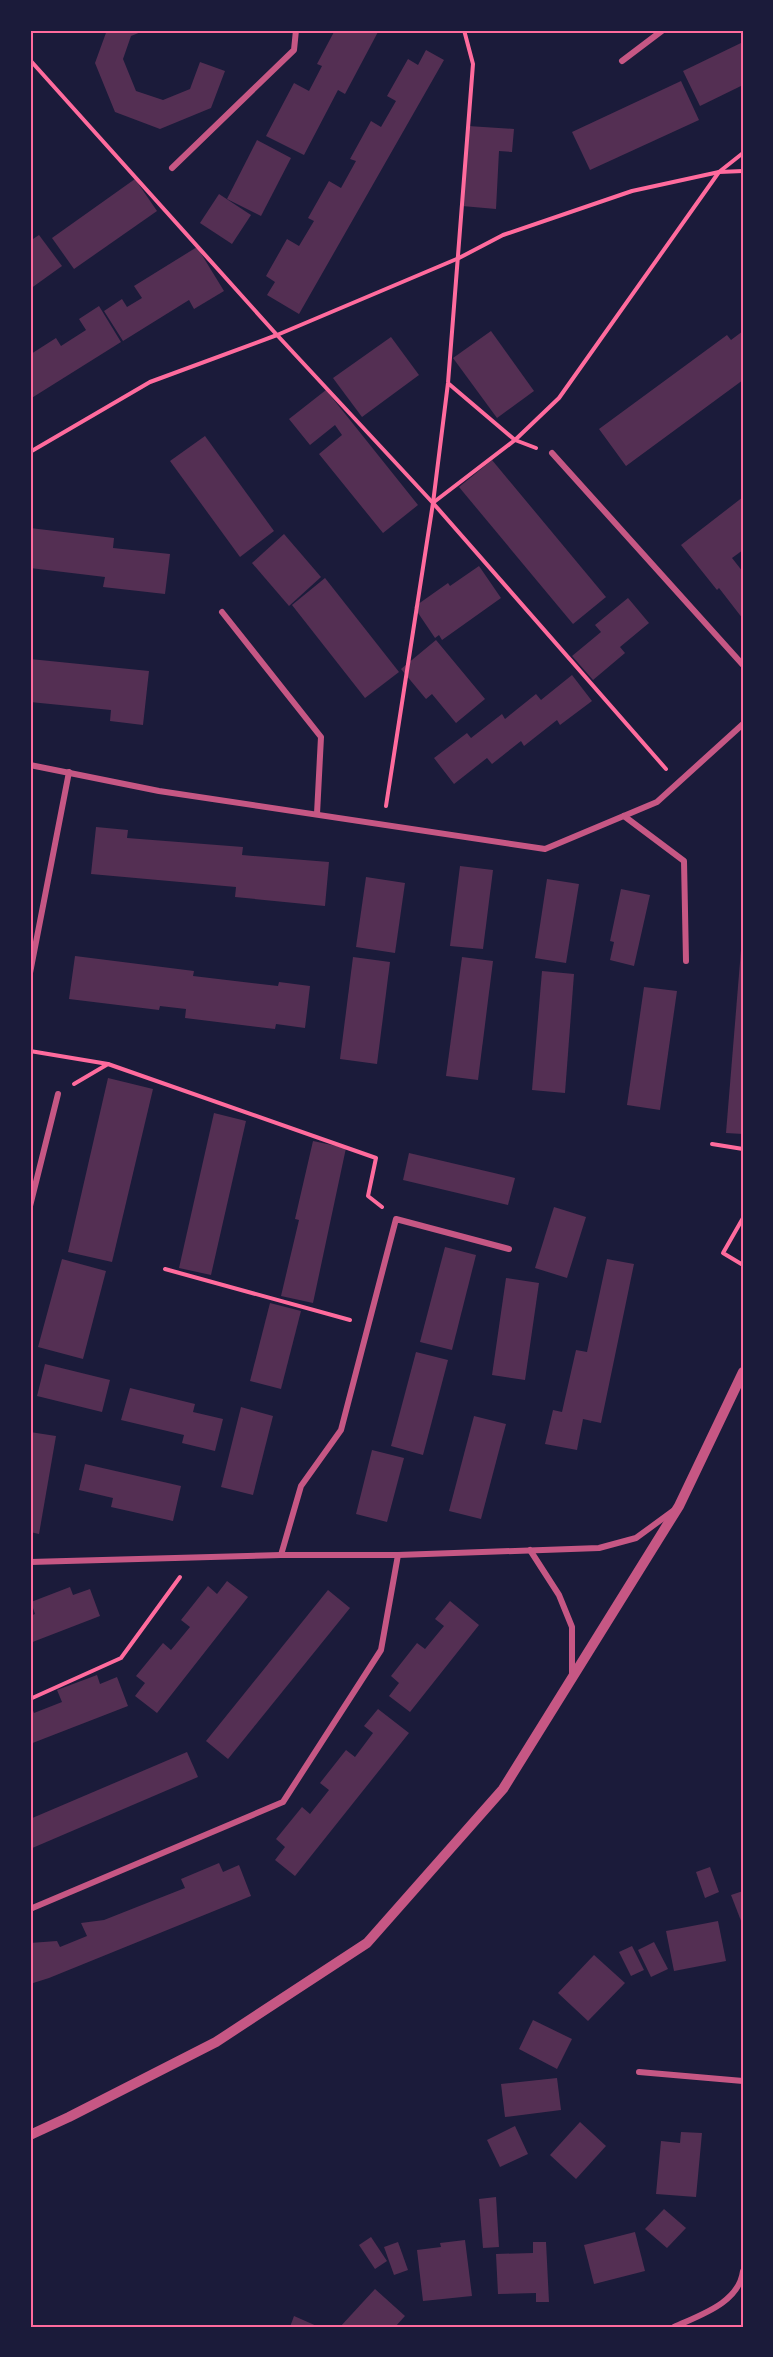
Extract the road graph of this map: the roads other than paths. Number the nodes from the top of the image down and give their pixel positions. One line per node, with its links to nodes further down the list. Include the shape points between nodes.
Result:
1 (296, 30): 4 (street, via 294,50)
2 (663, 30): 3 (street)
3 (622, 61)
4 (172, 168)
5 (552, 453): 7 (street)
6 (222, 612): 11 (street, via 321,737)
7 (743, 665)
8 (743, 724): 12 (street, via 657,802)
9 (30, 765): 10 (street)
10 (69, 772): 11 (street, via 159,791); 14 (street)
11 (317, 814): 12 (street, via 545,849)
12 (624, 816): 13 (street, via 684,861)
13 (686, 961)
14 (30, 973)
15 (58, 1094): 16 (street)
16 (30, 1206)
17 (509, 1249): 21 (street, via 396,1219 341,1430 301,1486)
18 (743, 1372): 19 (street)
19 (679, 1506): 20 (street, via 636,1538 599,1548); 24 (street)
20 (530, 1550): 22 (street); 24 (street, via 560,1595 572,1627)
21 (281, 1555): 22 (street); 23 (street)
22 (398, 1555): 25 (street, via 381,1650 283,1802)
23 (30, 1562)
24 (572, 1679): 28 (street, via 503,1789 367,1943 216,2042)
25 (30, 1908)
26 (639, 2072): 27 (street)
27 (743, 2081)
28 (30, 2134)
29 (743, 2271): 30 (street)
30 (742, 2284): 31 (street, via 718,2307)
31 (674, 2327)

